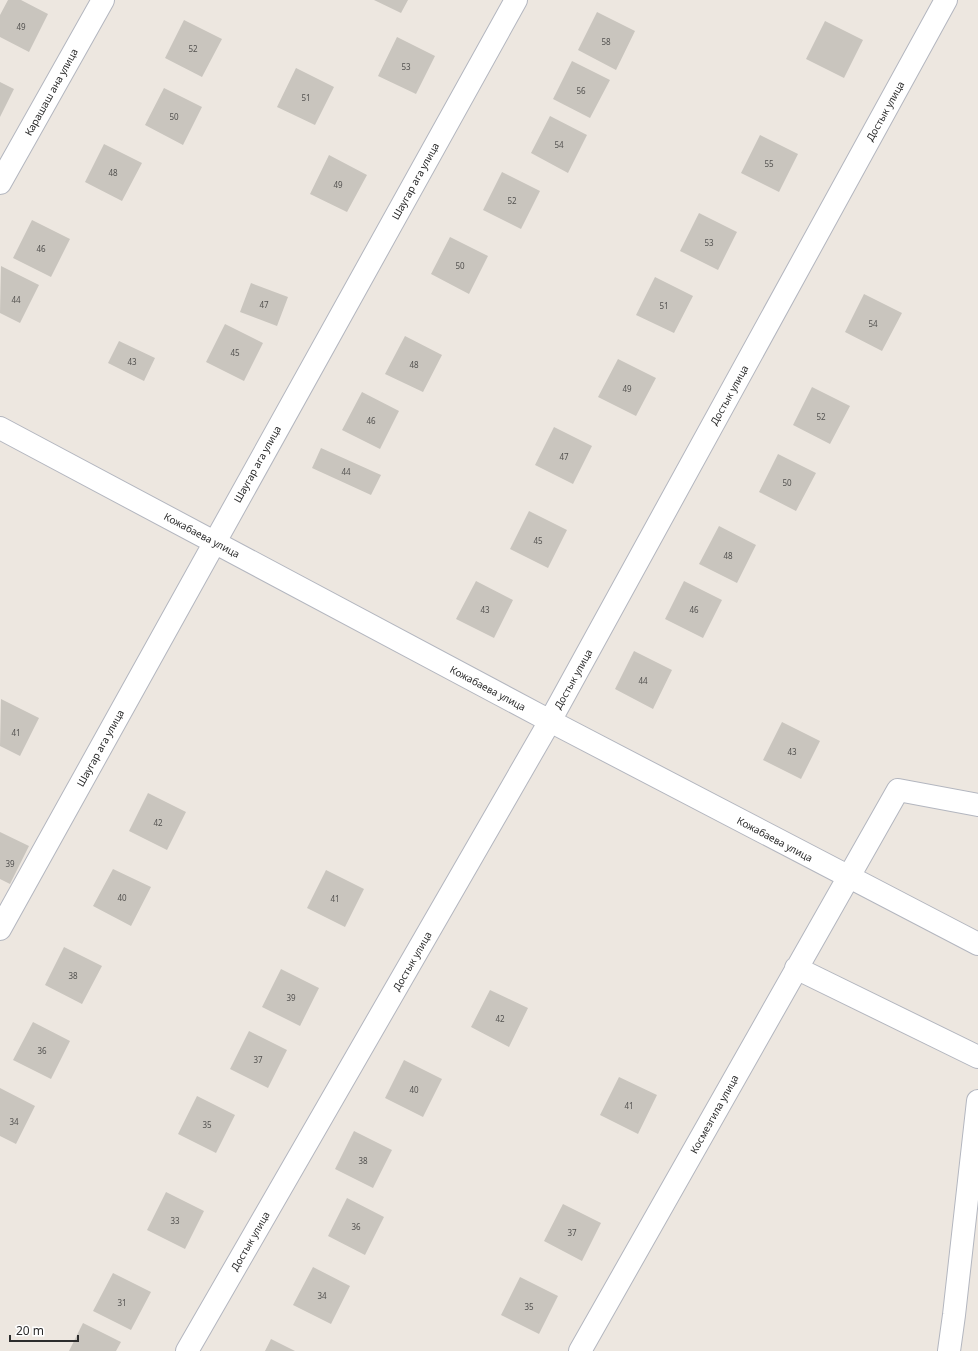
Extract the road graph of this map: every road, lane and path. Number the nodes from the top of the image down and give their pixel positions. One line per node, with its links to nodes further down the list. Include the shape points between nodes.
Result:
1 (103, 0): 4 (street, Карашаш ана улица)
2 (516, 0): 6 (street, Шаугар ага улица)
3 (946, 0): 7 (street, Достык улица)
4 (0, 184)
5 (0, 428): 6 (street, Кожабаева улица)
6 (214, 541): 7 (street, Кожабаева улица); 10 (street, Шаугар ага улица)
7 (550, 722): 9 (street, Кожабаева улица); 15 (street, Достык улица)
8 (978, 805): 9 (street, Космезгила улица, via 898,790)
9 (848, 876): 11 (street, Кожабаева улица); 12 (street, Космезгила улица)
10 (0, 929)
11 (978, 944)
12 (796, 968): 13 (street); 16 (street, Космезгила улица)
13 (978, 1057)
14 (978, 1101): 17 (street)
15 (187, 1351)
16 (580, 1351)
17 (949, 1351)

